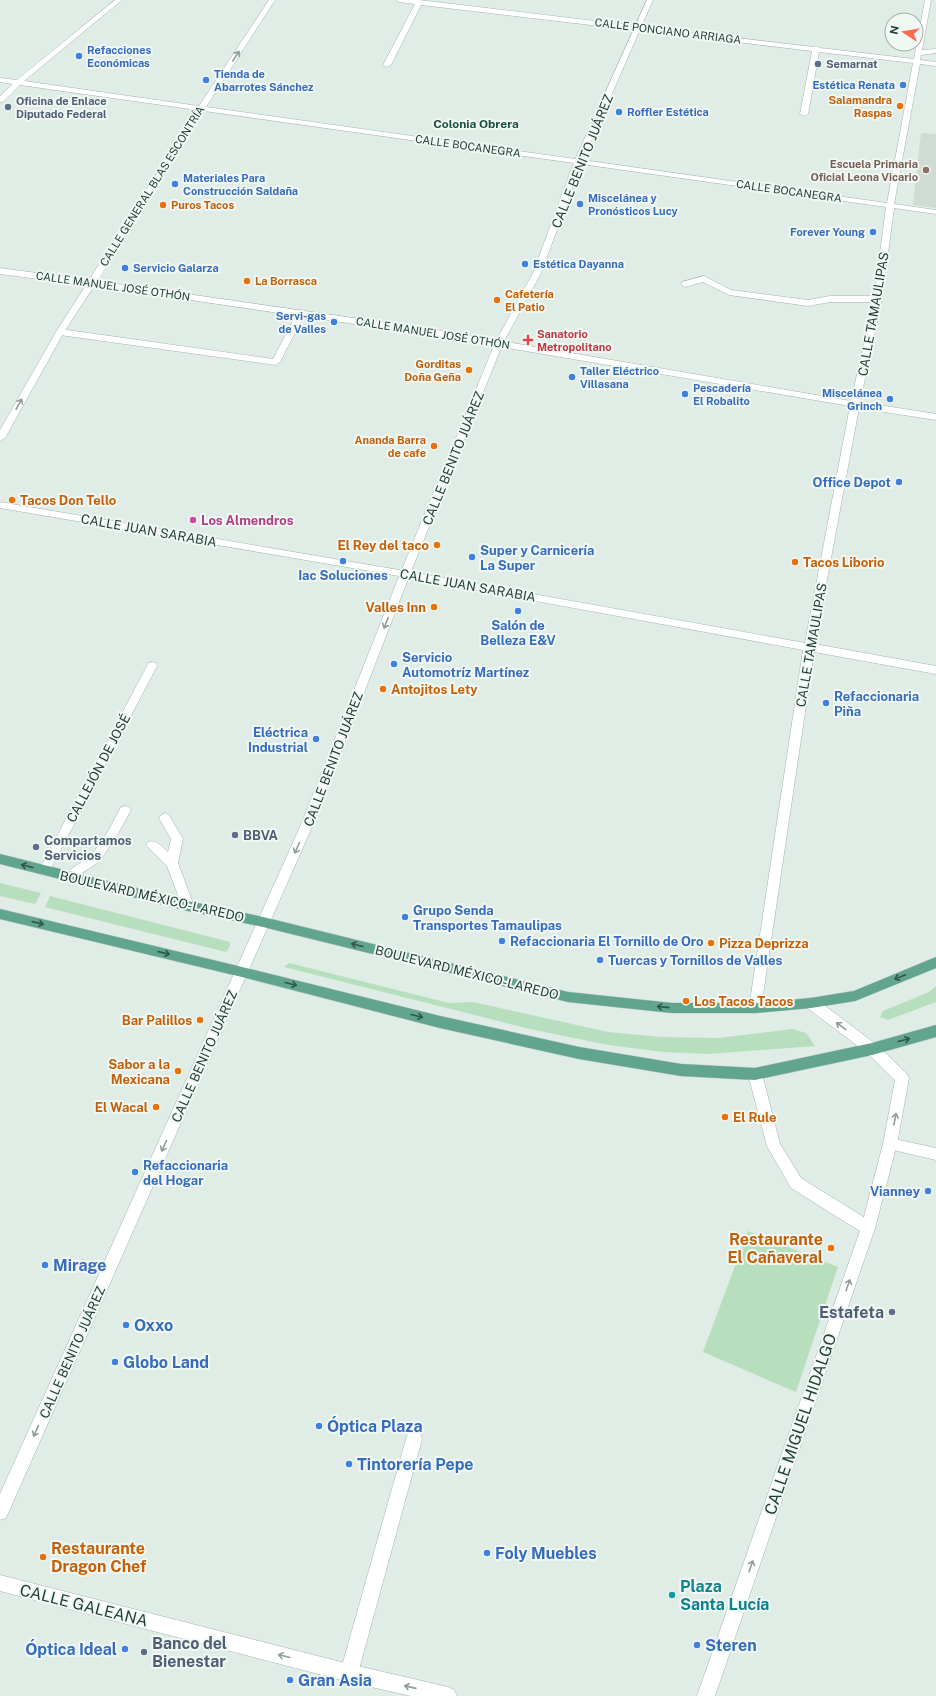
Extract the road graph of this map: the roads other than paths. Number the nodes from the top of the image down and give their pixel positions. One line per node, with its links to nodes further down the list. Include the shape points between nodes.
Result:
1 (119, 0): 15 (street)
2 (272, 0): 17 (street, CALLE GENERAL BLAS ESCONTRÍA, one-way to 2)
3 (399, 0): 6 (street, CALLE PONCIANO ARRIAGA)
4 (650, 0): 8 (street, CALLE BENITO JUÁREZ)
5 (928, 0): 11 (street, CALLE TAMAULIPAS)
6 (419, 2): 7 (street, CALLE PONCIANO ARRIAGA); 13 (street)
7 (460, 3): 8 (street, CALLE PONCIANO ARRIAGA)
8 (639, 28): 9 (street, CALLE PONCIANO ARRIAGA); 19 (street, CALLE BENITO JUÁREZ)
9 (816, 48): 11 (street, CALLE PONCIANO ARRIAGA); 18 (street)
10 (936, 50): 11 (street)
11 (918, 57): 12 (street, CALLE PONCIANO ARRIAGA); 20 (street, CALLE TAMAULIPAS)
12 (936, 64)
13 (387, 65)
14 (0, 80): 15 (street, CALLE BOCANEGRA)
15 (19, 82): 16 (street); 17 (street, CALLE BOCANEGRA)
16 (0, 100)
17 (201, 109): 19 (street, CALLE BOCANEGRA); 23 (street, CALLE GENERAL BLAS ESCONTRÍA)
18 (804, 114)
19 (578, 162): 20 (street, CALLE BOCANEGRA); 28 (street, CALLE BENITO JUÁREZ, via 537,273)
20 (890, 206): 21 (street, CALLE BOCANEGRA); 25 (street, CALLE TAMAULIPAS)
21 (936, 212)
22 (0, 271): 23 (street, CALLE MANUEL JOSÉ OTHÓN)
23 (92, 283): 26 (street, CALLE MANUEL JOSÉ OTHÓN); 27 (street, CALLE GENERAL BLAS ESCONTRÍA)
24 (685, 284): 25 (street, via 704,279 729,292 808,303 830,299)
25 (878, 299): 29 (street, CALLE TAMAULIPAS)
26 (301, 313): 27 (street, via 276,362); 28 (street, CALLE MANUEL JOSÉ OTHÓN)
27 (60, 332): 31 (street, CALLE GENERAL BLAS ESCONTRÍA, one-way to 27)
28 (500, 343): 29 (street, CALLE MANUEL JOSÉ OTHÓN); 33 (street, CALLE BENITO JUÁREZ)
29 (855, 405): 30 (street, CALLE MANUEL JOSÉ OTHÓN); 34 (street, CALLE TAMAULIPAS)
30 (936, 417)
31 (0, 438)
32 (0, 505): 33 (street, CALLE JUAN SARABIA)
33 (406, 574): 34 (street, CALLE JUAN SARABIA); 46 (street, CALLE BENITO JUÁREZ, one-way to 46, via 306,827)
34 (809, 648): 36 (street, CALLE JUAN SARABIA); 50 (street, CALLE TAMAULIPAS)
35 (152, 666): 42 (street, CALLEJÓN DE JOSÉ)
36 (936, 670)
37 (125, 810): 43 (street, via 95,859)
38 (165, 818): 41 (street, via 177,838)
39 (152, 845): 41 (street)
40 (0, 859): 42 (main road, BOULEVARD MÉXICO-LAREDO, one-way to 40)
41 (172, 863): 44 (street)
42 (44, 870): 43 (main road, BOULEVARD MÉXICO-LAREDO)
43 (67, 877): 44 (main road, BOULEVARD MÉXICO-LAREDO)
44 (188, 906): 46 (main road, BOULEVARD MÉXICO-LAREDO)
45 (0, 914): 48 (main road, one-way to 48)
46 (263, 922): 48 (street, CALLE BENITO JUÁREZ); 50 (main road, BOULEVARD MÉXICO-LAREDO, one-way to 46, via 672,1008 568,997)
47 (936, 962): 49 (main road, BOULEVARD MÉXICO-LAREDO, one-way to 49, via 854,996)
48 (242, 972): 53 (main road, one-way to 53, via 440,1022 579,1053 681,1070); 58 (street, CALLE BENITO JUÁREZ, one-way to 58)
49 (811, 1003): 50 (main road, BOULEVARD MÉXICO-LAREDO); 52 (street, CALLE MIGUEL HIDALGO, one-way to 49)
50 (755, 1008)
51 (936, 1030): 52 (main road, one-way to 51)
52 (872, 1048): 53 (main road); 54 (street, CALLE MIGUEL HIDALGO, one-way to 52, via 902,1078)
53 (755, 1074): 56 (street, via 774,1146 796,1183)
54 (890, 1144): 55 (street); 56 (street, CALLE MIGUEL HIDALGO)
55 (936, 1154)
56 (868, 1228): 62 (street, CALLE MIGUEL HIDALGO, one-way to 56)
57 (414, 1439): 60 (street)
58 (0, 1512)
59 (0, 1583): 60 (street, CALLE GALEANA, one-way to 59)
60 (349, 1672): 61 (street, CALLE GALEANA, one-way to 60)
61 (448, 1696)
62 (706, 1696)

